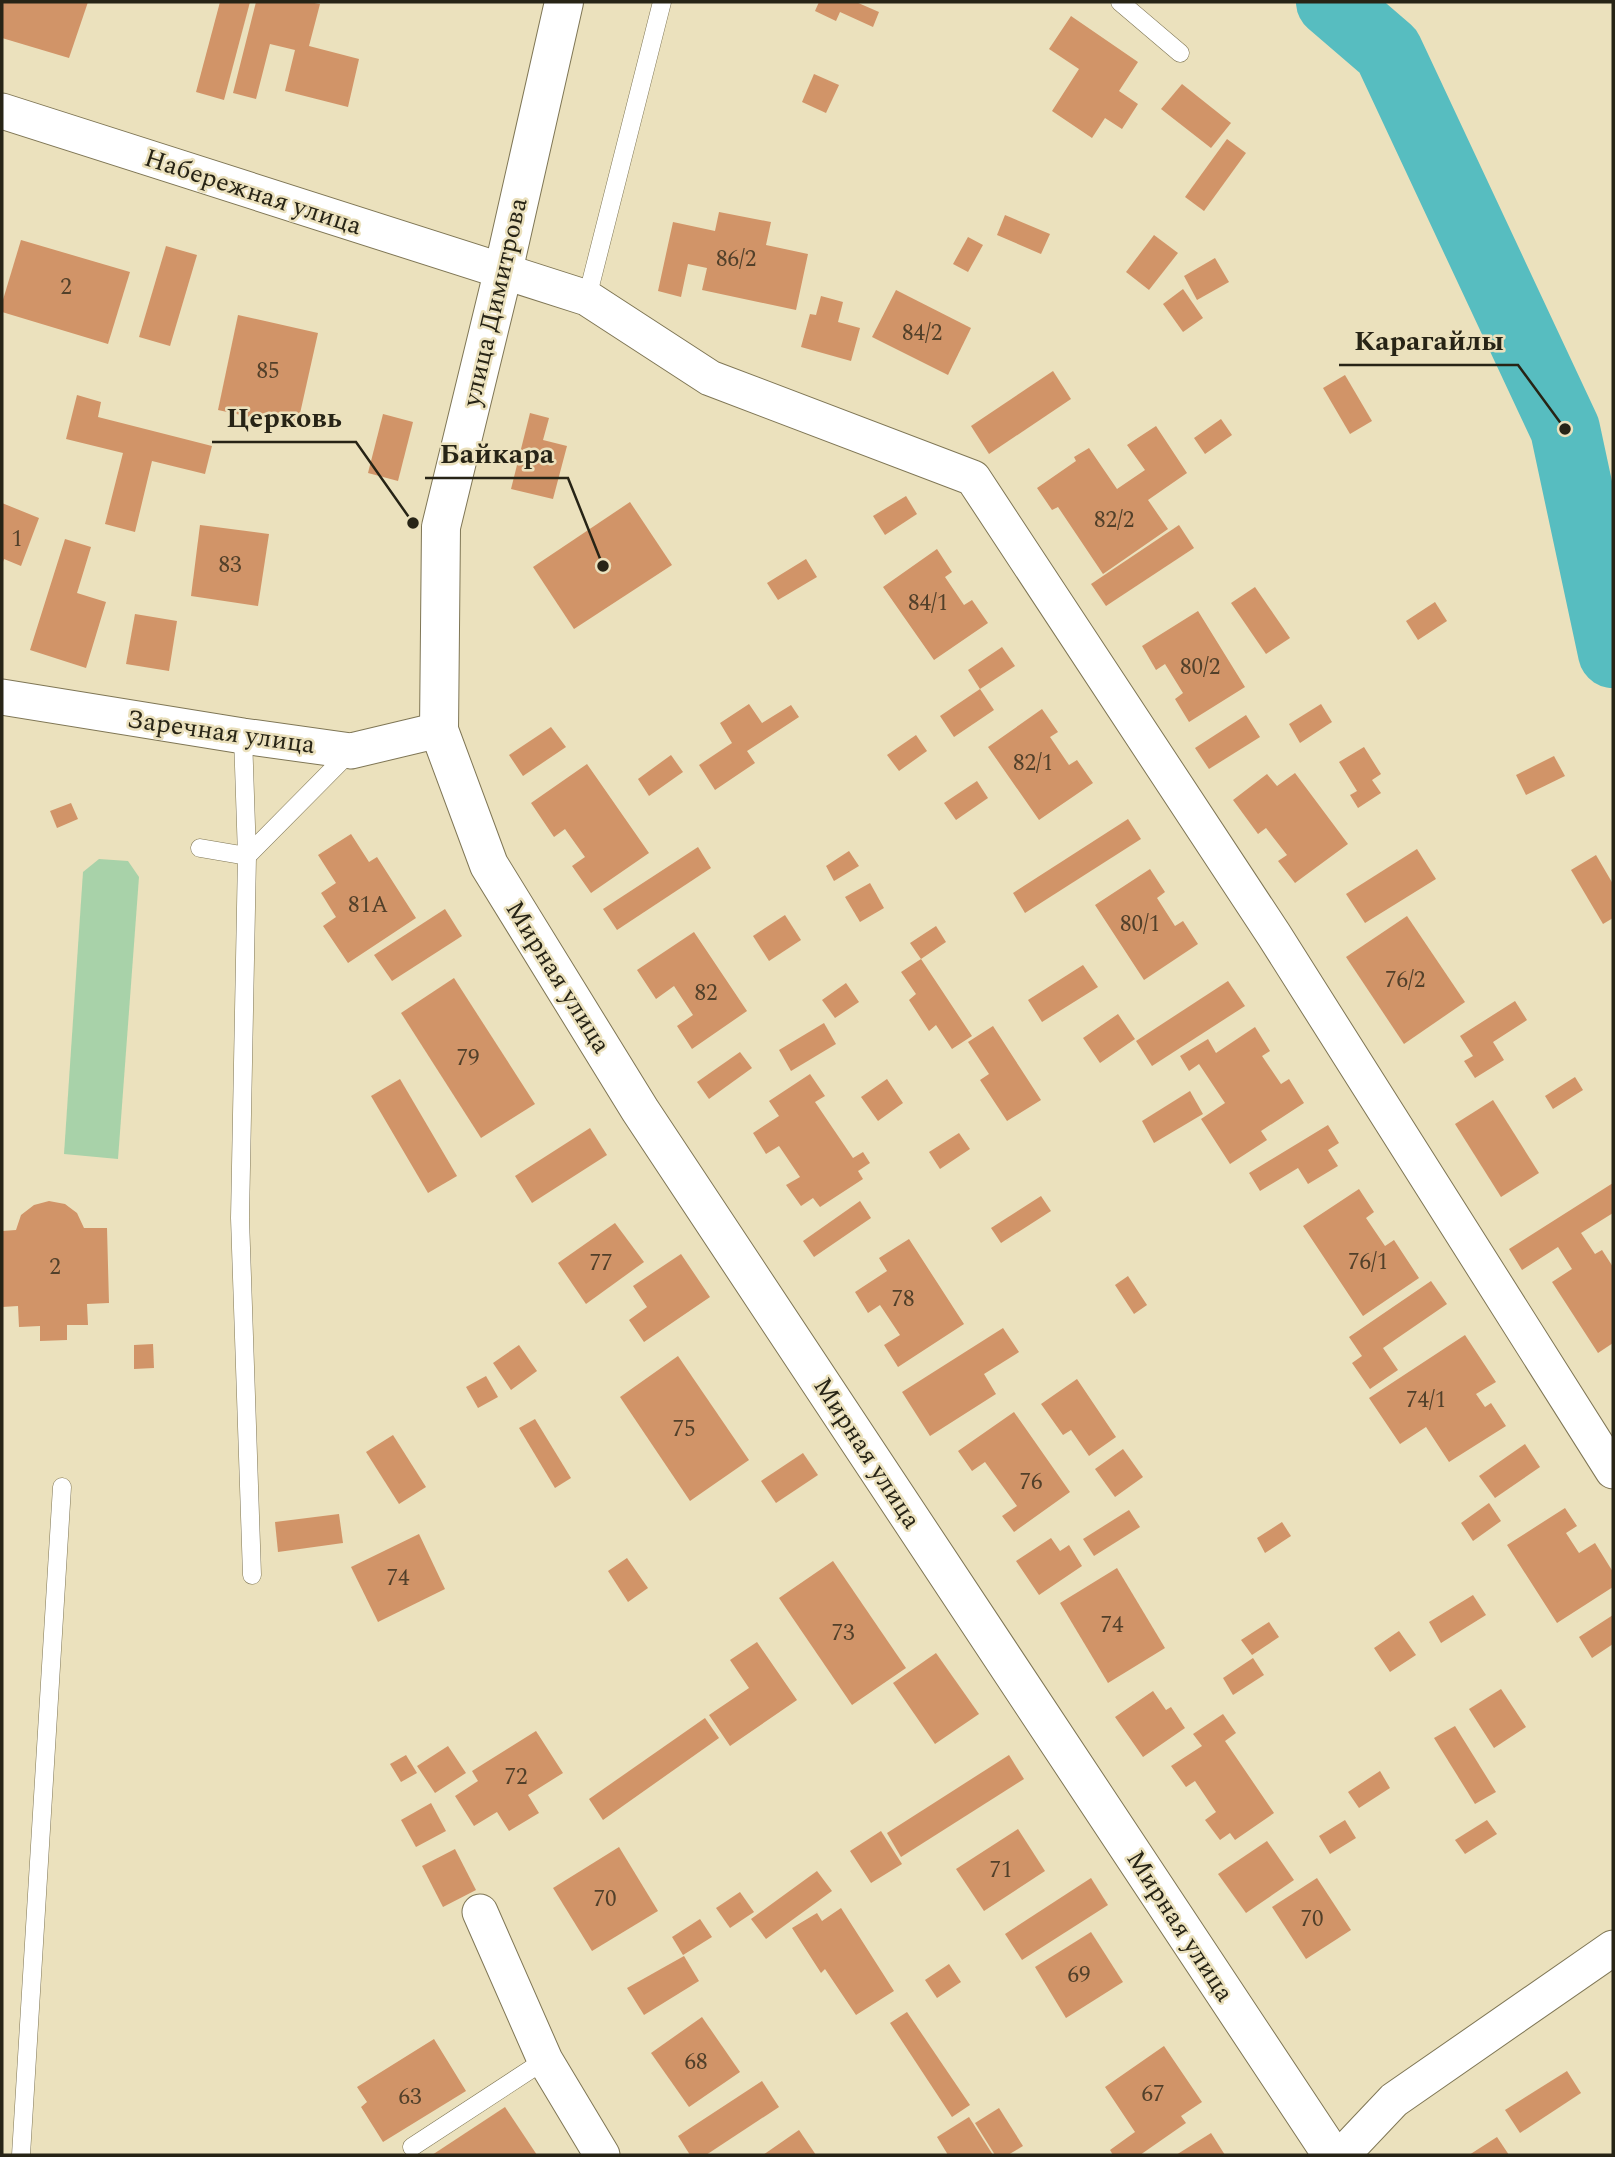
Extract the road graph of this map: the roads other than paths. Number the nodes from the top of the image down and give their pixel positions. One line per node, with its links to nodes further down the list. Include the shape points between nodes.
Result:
1 (564, 2): 6 (main road, улица Димитрова)
2 (662, 2): 7 (lane)
3 (1120, 2): 4 (lane)
4 (1180, 53)
5 (2, 111): 6 (street, Набережная улица)
6 (503, 272): 7 (street, Набережная улица); 9 (main road, улица Димитрова, via 441,527)
7 (587, 298): 14 (street, Набережная улица, via 710,378 974,478 1273,935)
8 (2, 697): 10 (street, Заречная улица)
9 (439, 730): 11 (street, Заречная улица); 23 (main road, Мирная улица, via 489,865 633,1098)
10 (243, 736): 11 (street, Заречная улица); 13 (lane)
11 (351, 751): 13 (lane)
12 (200, 848): 13 (lane)
13 (247, 856): 16 (lane, via 240,1218)
14 (1613, 1472)
15 (62, 1488): 21 (lane)
16 (252, 1575)
17 (480, 1912): 19 (street)
18 (1613, 1948): 24 (street, via 1394,2100)
19 (544, 2060): 20 (lane); 22 (street)
20 (412, 2147)
21 (21, 2155)
22 (602, 2155)
23 (1332, 2155)
24 (1342, 2155)

